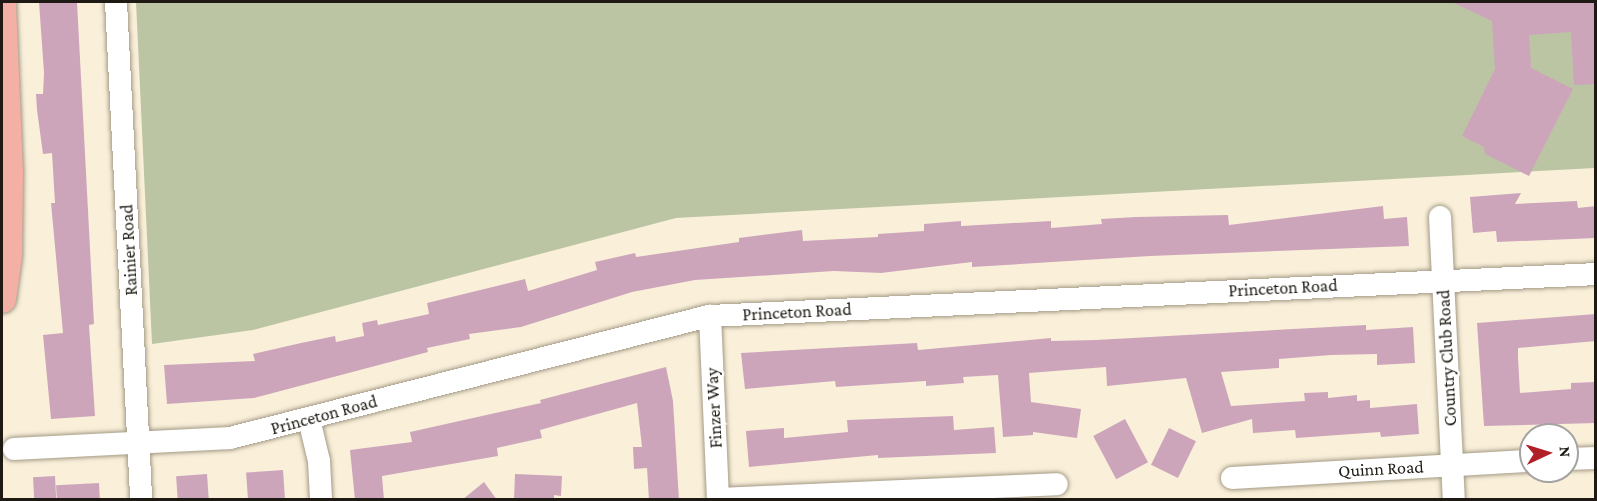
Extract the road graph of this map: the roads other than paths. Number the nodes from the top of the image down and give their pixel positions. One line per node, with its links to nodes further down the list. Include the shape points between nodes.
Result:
1 (2, 2): 6 (main road, via 9,172 8,255)
2 (116, 2): 9 (street, Rainier Road)
3 (1440, 217): 5 (street, Country Club Road)
4 (1596, 274): 5 (street, Princeton Road)
5 (1443, 281): 7 (street, Princeton Road); 14 (street, Country Club Road)
6 (2, 299)
7 (710, 316): 8 (street, Princeton Road); 17 (street, Finzer Way)
8 (309, 419): 9 (street, Princeton Road, via 231,438); 19 (street, via 319,461)
9 (139, 443): 10 (street, Princeton Road); 18 (street, Rainier Road)
10 (14, 449)
11 (1596, 458): 12 (street)
12 (1579, 459)
13 (1519, 462): 14 (street, Quinn Road)
14 (1453, 465): 15 (street, Quinn Road); 20 (street, Country Club Road)
15 (1232, 478)
16 (1057, 484): 17 (street)
17 (718, 499)
18 (141, 500)
19 (321, 500)
20 (1454, 500)

